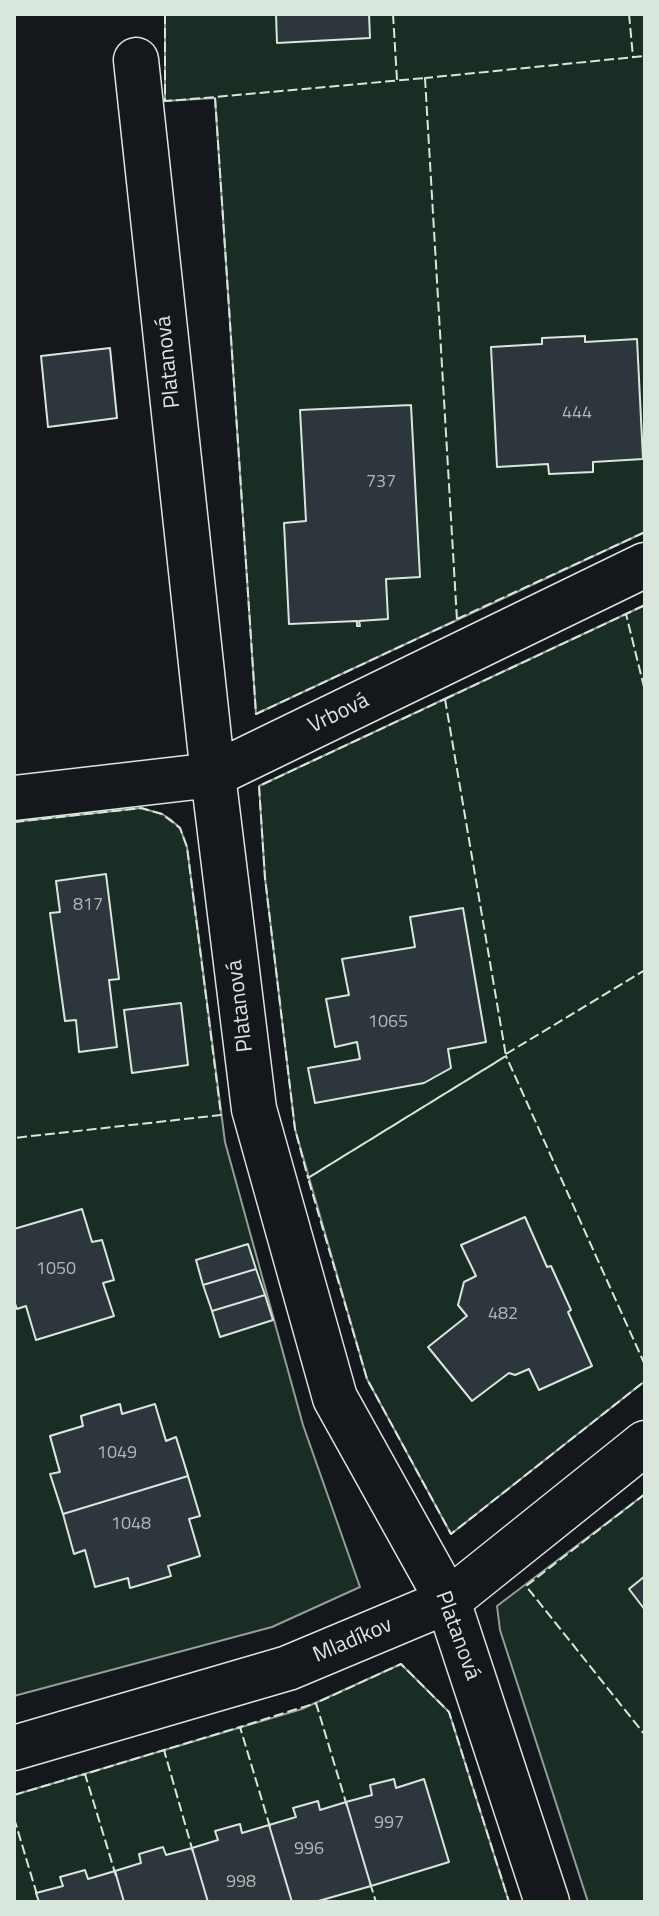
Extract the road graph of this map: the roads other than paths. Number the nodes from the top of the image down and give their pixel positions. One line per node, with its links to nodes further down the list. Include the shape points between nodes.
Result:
1 (136, 60): 3 (street, Platanová)
2 (645, 565): 3 (street, Vrbová)
3 (213, 775): 4 (street, Vrbová); 6 (street, Platanová, via 254,1109 335,1398)
4 (14, 798)
5 (645, 1443): 6 (street, Mladíkov)
6 (448, 1601): 7 (street, Mladíkov, via 288,1668); 8 (street, Platanová)
7 (14, 1748)
8 (547, 1902)

